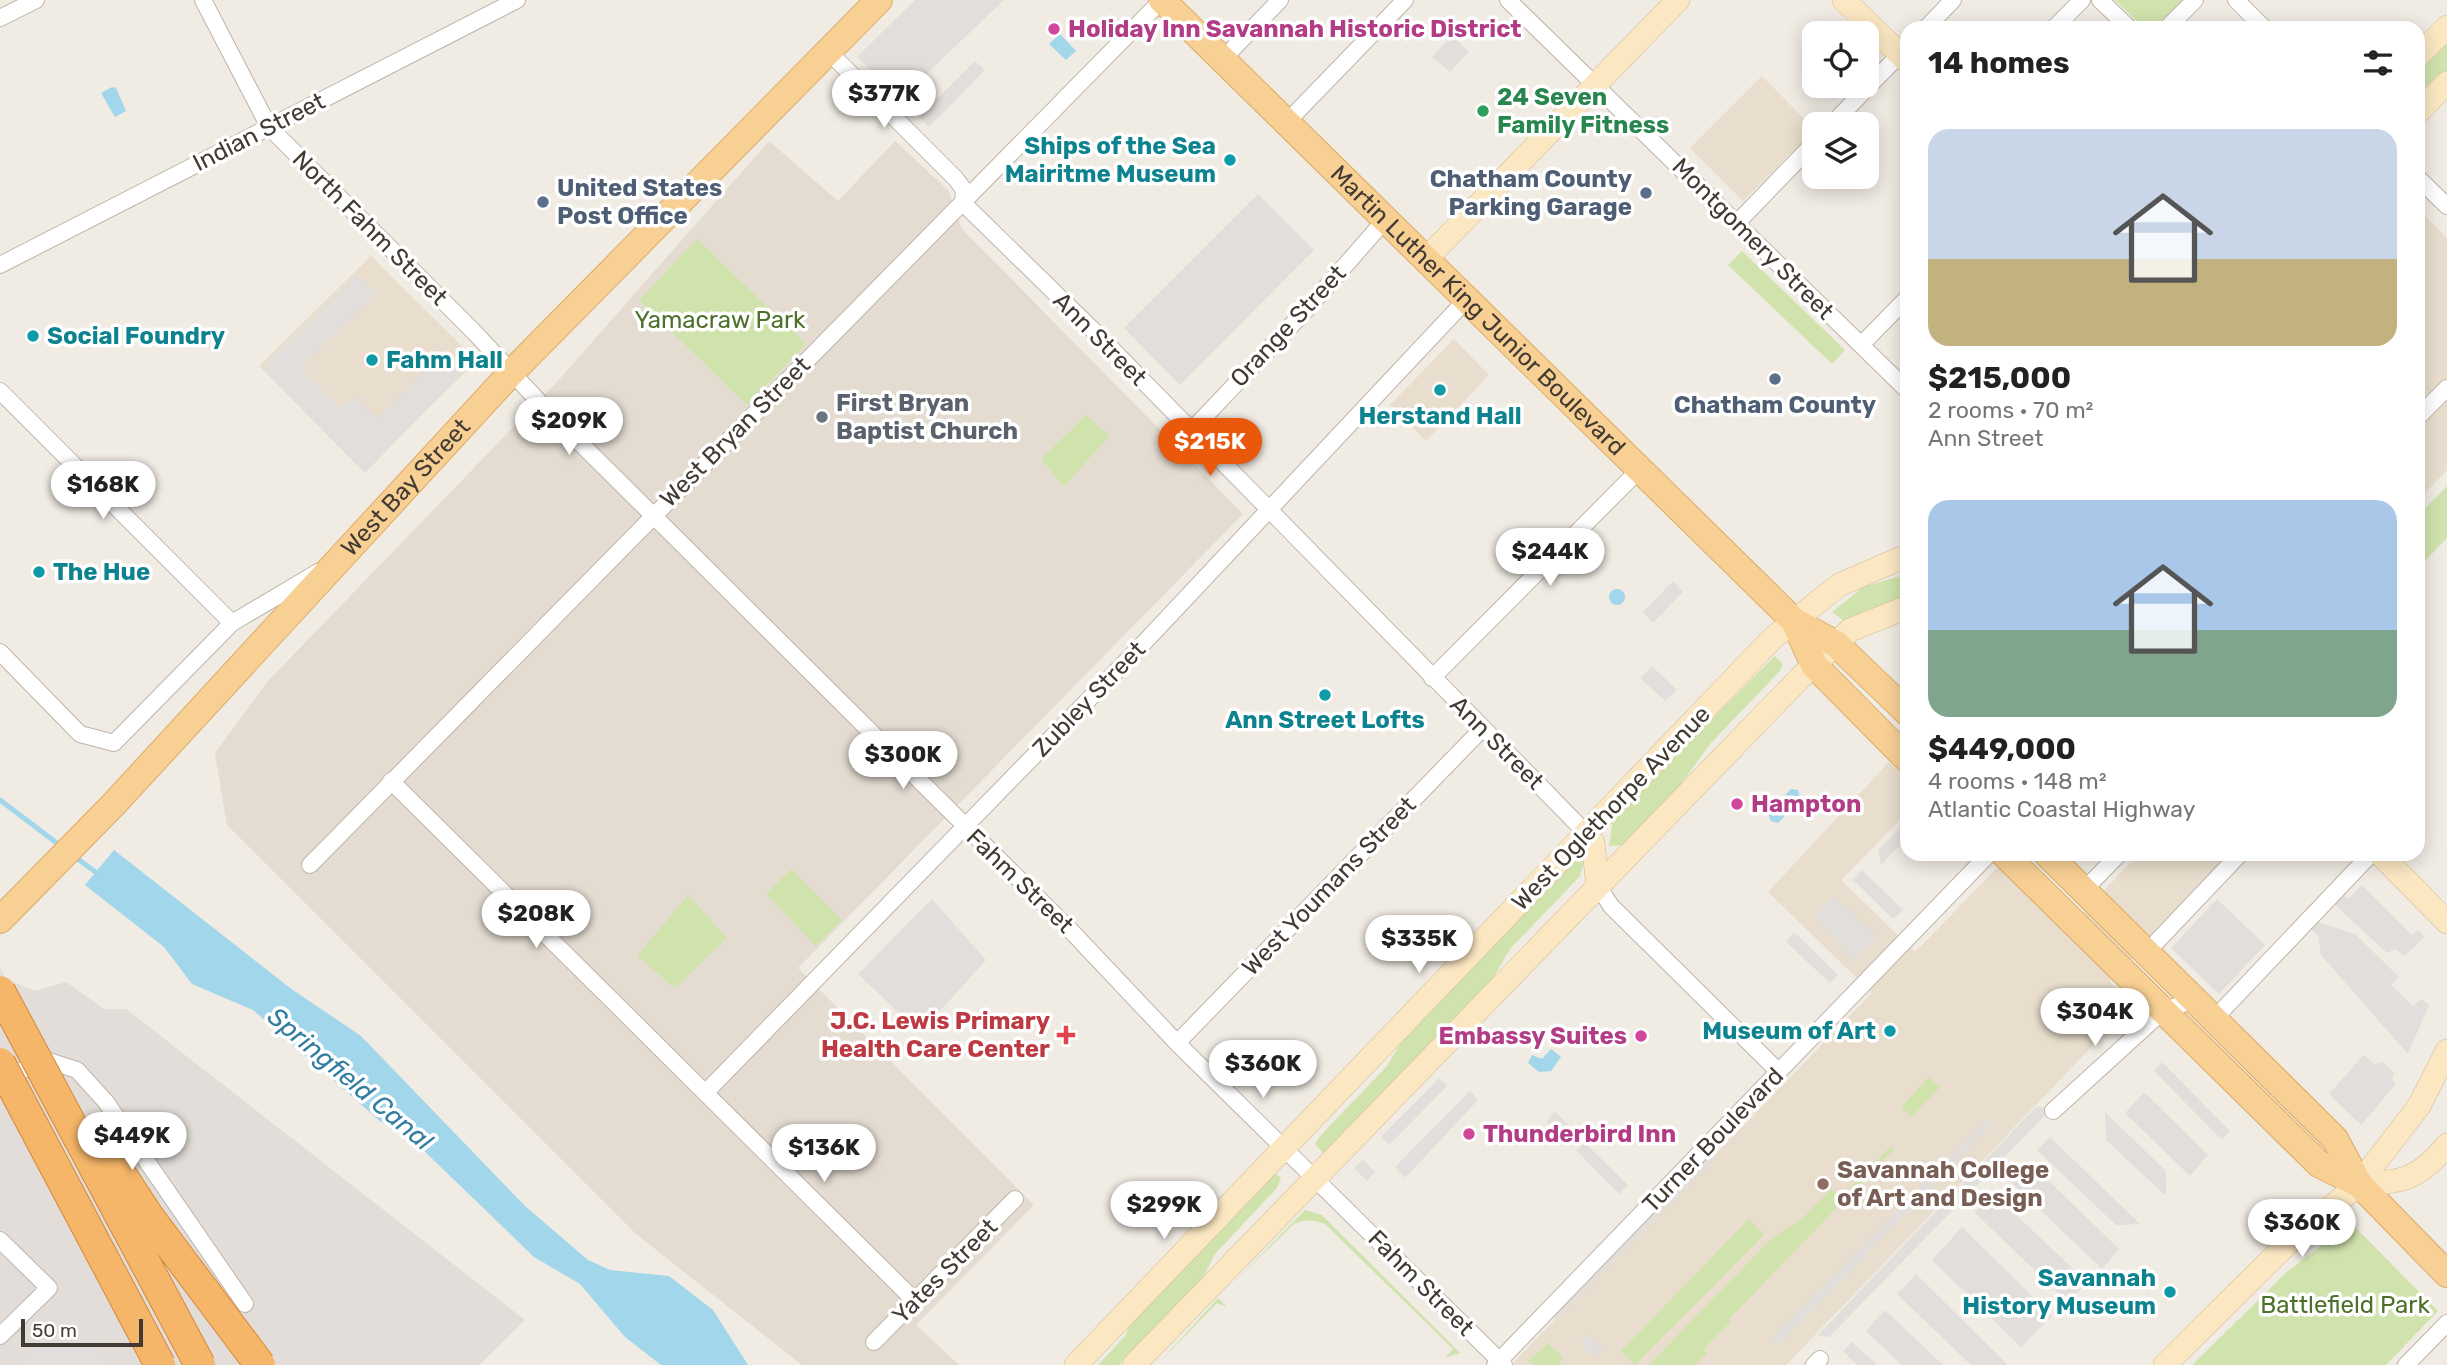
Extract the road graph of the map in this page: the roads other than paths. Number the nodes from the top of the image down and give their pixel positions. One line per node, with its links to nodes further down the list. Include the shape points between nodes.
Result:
1 (36, 0): 16 (street)
2 (203, 0): 33 (street, North Fahm Street)
3 (517, 0): 33 (street, Indian Street)
4 (879, 0): 25 (main road, West Bay Street)
5 (1162, 0): 27 (main road, Martin Luther King Junior Boulevard); 36 (street, West Bryan Street)
6 (1280, 0): 27 (street)
7 (1405, 0): 32 (street)
8 (1508, 0): 29 (street, Montgomery Street)
9 (1678, 0): 29 (main road)
10 (1844, 0): 24 (main road)
11 (1953, 0): 17 (street)
12 (2082, 0): 18 (street)
13 (2100, 0): 19 (street)
14 (2194, 0): 20 (street)
15 (2236, 0): 21 (street)
16 (0, 18)
17 (1933, 21)
18 (2061, 21)
19 (2122, 21)
20 (2174, 21)
21 (2257, 21)
22 (2447, 27): 23 (main road)
23 (2425, 49)
24 (1900, 50)
25 (828, 51): 36 (street, Ann Street, via 956,179 964,190); 45 (main road, West Bay Street)
26 (1900, 59): 31 (street)
27 (1222, 60): 32 (main road, Martin Luther King Junior Boulevard)
28 (2447, 83): 30 (main road)
29 (1595, 85): 39 (street, Montgomery Street); 41 (main road)
30 (2425, 105)
31 (1845, 112)
32 (1285, 124): 38 (main road, Martin Luther King Junior Boulevard)
33 (269, 127): 40 (street, Indian Street); 45 (street, North Fahm Street)
34 (1802, 156): 39 (street)
35 (2425, 185): 37 (street)
36 (963, 203): 50 (street, Ann Street); 53 (street, West Bryan Street)
37 (2447, 206)
38 (1385, 220): 41 (main road, Martin Luther King Junior Boulevard); 50 (street, Orange Street)
39 (1737, 224): 44 (street, Montgomery Street)
40 (2, 259)
41 (1425, 260): 42 (main road, Martin Luther King Junior Boulevard)
42 (1466, 300): 51 (main road, Martin Luther King Junior Boulevard); 52 (street, Zubley Street)
43 (1900, 305): 44 (street)
44 (1861, 345): 46 (street, Montgomery Street)
45 (511, 373): 53 (street, Fahm Street); 55 (main road, West Bay Street)
46 (1900, 383)
47 (2447, 388): 49 (street)
48 (0, 391): 58 (street)
49 (2425, 410)
50 (1190, 432): 52 (street, Ann Street)
51 (1639, 470): 57 (main road, Martin Luther King Junior Boulevard); 62 (street)
52 (1267, 510): 62 (street, Ann Street); 67 (street, Zubley Street)
53 (653, 515): 66 (street, West Bryan Street); 67 (street, Fahm Street)
54 (1900, 558): 57 (main road, West Oglethorpe Avenue, via 1839,585)
55 (333, 564): 58 (street); 79 (main road, West Bay Street, via 113,806)
56 (1900, 610): 59 (main road, West Oglethorpe Avenue, via 1850,630)
57 (1794, 621): 59 (main road, Martin Luther King Junior Boulevard); 61 (main road, Martin Luther King Junior Boulevard); 68 (main road, West Oglethorpe Avenue)
58 (232, 623): 60 (street, via 114,743 80,733)
59 (1836, 644): 61 (main road, West Oglethorpe Avenue); 63 (main road, Martin Luther King Junior Boulevard)
60 (0, 652)
61 (1814, 665): 65 (main road, Martin Luther King Junior Boulevard); 77 (main road, West Oglethorpe Avenue)
62 (1432, 678): 64 (street, Ann Street)
63 (1900, 705)
64 (1482, 729): 68 (street, Ann Street); 87 (street, West Youmans Street)
65 (1900, 752)
66 (391, 781): 76 (street, West Bryan Street); 92 (street)
67 (965, 827): 87 (street, Fahm Street); 92 (street, Zubley Street)
68 (1587, 834): 77 (main road, via 1593,843); 95 (main road, West Oglethorpe Avenue)
69 (1982, 861): 90 (street, Turner Boulevard)
70 (2011, 861): 84 (main road)
71 (2054, 861): 78 (main road)
72 (2112, 861): 78 (street)
73 (2233, 861): 81 (street)
74 (2364, 861): 85 (street)
75 (2387, 861): 80 (main road)
76 (310, 865)
77 (1598, 886): 90 (street, via 1611,906); 96 (main road, West Oglethorpe Avenue)
78 (2083, 891): 81 (main road)
79 (0, 920)
80 (2447, 922)
81 (2146, 953): 83 (main road)
82 (0, 991): 86 (highway, bridge)
83 (2195, 1000): 84 (street); 85 (main road)
84 (2164, 1010): 93 (street); 97 (main road, via 2319,1164)
85 (2214, 1019): 97 (main road, via 2335,1139)
86 (27, 1041): 108 (highway, bridge); 109 (highway, bridge, via 149,1217)
87 (1177, 1043): 95 (street, Fahm Street)
88 (2447, 1051): 97 (main road, via 2418,1106)
89 (0, 1063): 107 (highway, bridge)
90 (1779, 1072): 106 (street, Turner Boulevard)
91 (0, 1078): 102 (street, via 49,1061 77,1070 106,1102)
92 (706, 1092): 101 (street)
93 (2053, 1111)
94 (2447, 1145): 97 (main road, via 2431,1165 2400,1182)
95 (1283, 1146): 96 (street, Fahm Street); 110 (main road, West Oglethorpe Avenue)
96 (1315, 1178): 106 (street, Fahm Street); 111 (main road, West Oglethorpe Avenue)
97 (2359, 1184): 100 (main road); 112 (main road, via 2287,1244)
98 (1015, 1199): 101 (street, Yates Street)
99 (0, 1240): 104 (street, via 49,1288)
100 (2447, 1274)
101 (915, 1301): 105 (street, Yates Street)
102 (245, 1304)
103 (2447, 1323): 113 (street)
104 (0, 1336)
105 (874, 1342)
106 (1499, 1363)
107 (160, 1365)
108 (200, 1365)
109 (260, 1365)
110 (1076, 1365)
111 (1134, 1365)
112 (2165, 1365)
113 (2406, 1365)

